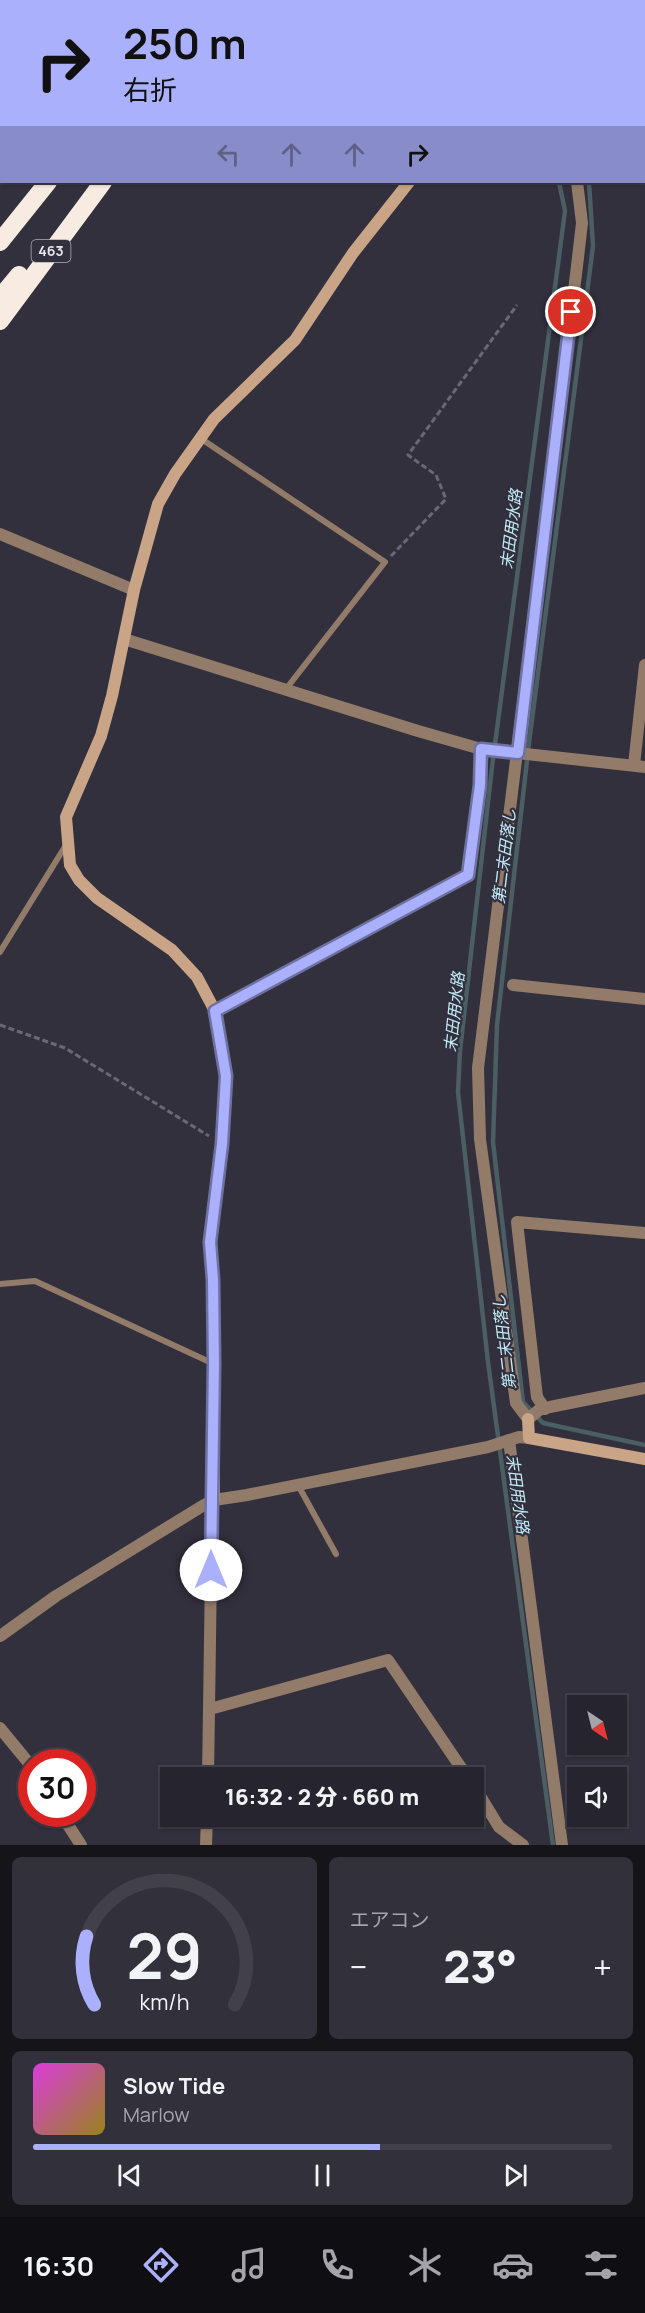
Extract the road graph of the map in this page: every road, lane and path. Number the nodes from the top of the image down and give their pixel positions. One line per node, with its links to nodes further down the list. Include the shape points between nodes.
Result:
1 (47, 183): 5 (highway)
2 (102, 183): 6 (highway, 463)
3 (409, 183): 10 (street, via 353,253 295,340 213,419)
4 (577, 183): 18 (street, via 582,223)
5 (0, 242)
6 (43, 261): 7 (highway, via 27,267); 9 (highway, 463)
7 (0, 298)
8 (517, 305): 12 (path, via 408,455 436,475 446,499)
9 (0, 321)
10 (200, 438): 12 (lane); 13 (street, via 158,504)
11 (0, 534): 13 (street)
12 (386, 562): 16 (lane)
13 (134, 590): 14 (street)
14 (124, 639): 16 (street); 20 (street, via 101,736 66,818)
15 (645, 665): 19 (street)
16 (286, 690): 17 (street)
17 (481, 749): 18 (street); 24 (street, via 468,875)
18 (518, 753): 19 (street); 32 (street, via 478,1068 480,1139 514,1391 516,1403)
19 (639, 766)
20 (68, 842): 21 (lane); 24 (street, via 70,865 88,891 172,950 197,977)
21 (0, 952)
22 (513, 985): 23 (street)
23 (645, 999)
24 (215, 1011): 26 (street, via 226,1076)
25 (0, 1025): 26 (path, via 66,1048)
26 (222, 1144): 29 (street, via 210,1242)
27 (645, 1233): 31 (street, via 517,1222 537,1396)
28 (0, 1284): 29 (lane, via 35,1281)
29 (214, 1364): 37 (street)
30 (645, 1388): 31 (street)
31 (545, 1408): 32 (street)
32 (528, 1419): 33 (street)
33 (529, 1438): 34 (street); 35 (street)
34 (509, 1440): 36 (street); 51 (street)
35 (645, 1459)
36 (298, 1485): 37 (street); 38 (lane)
37 (213, 1501): 39 (street, via 56,1596); 40 (street)
38 (336, 1554)
39 (0, 1636)
40 (210, 1709): 43 (street); 44 (street, via 388,1660)
41 (0, 1728): 42 (street)
42 (18, 1750)
43 (208, 1767)
44 (461, 1767)
45 (484, 1802): 50 (street, via 499,1827)
46 (69, 1827): 48 (street)
47 (207, 1827): 49 (street)
48 (81, 1845)
49 (206, 1845)
50 (523, 1845)
51 (562, 1845)

